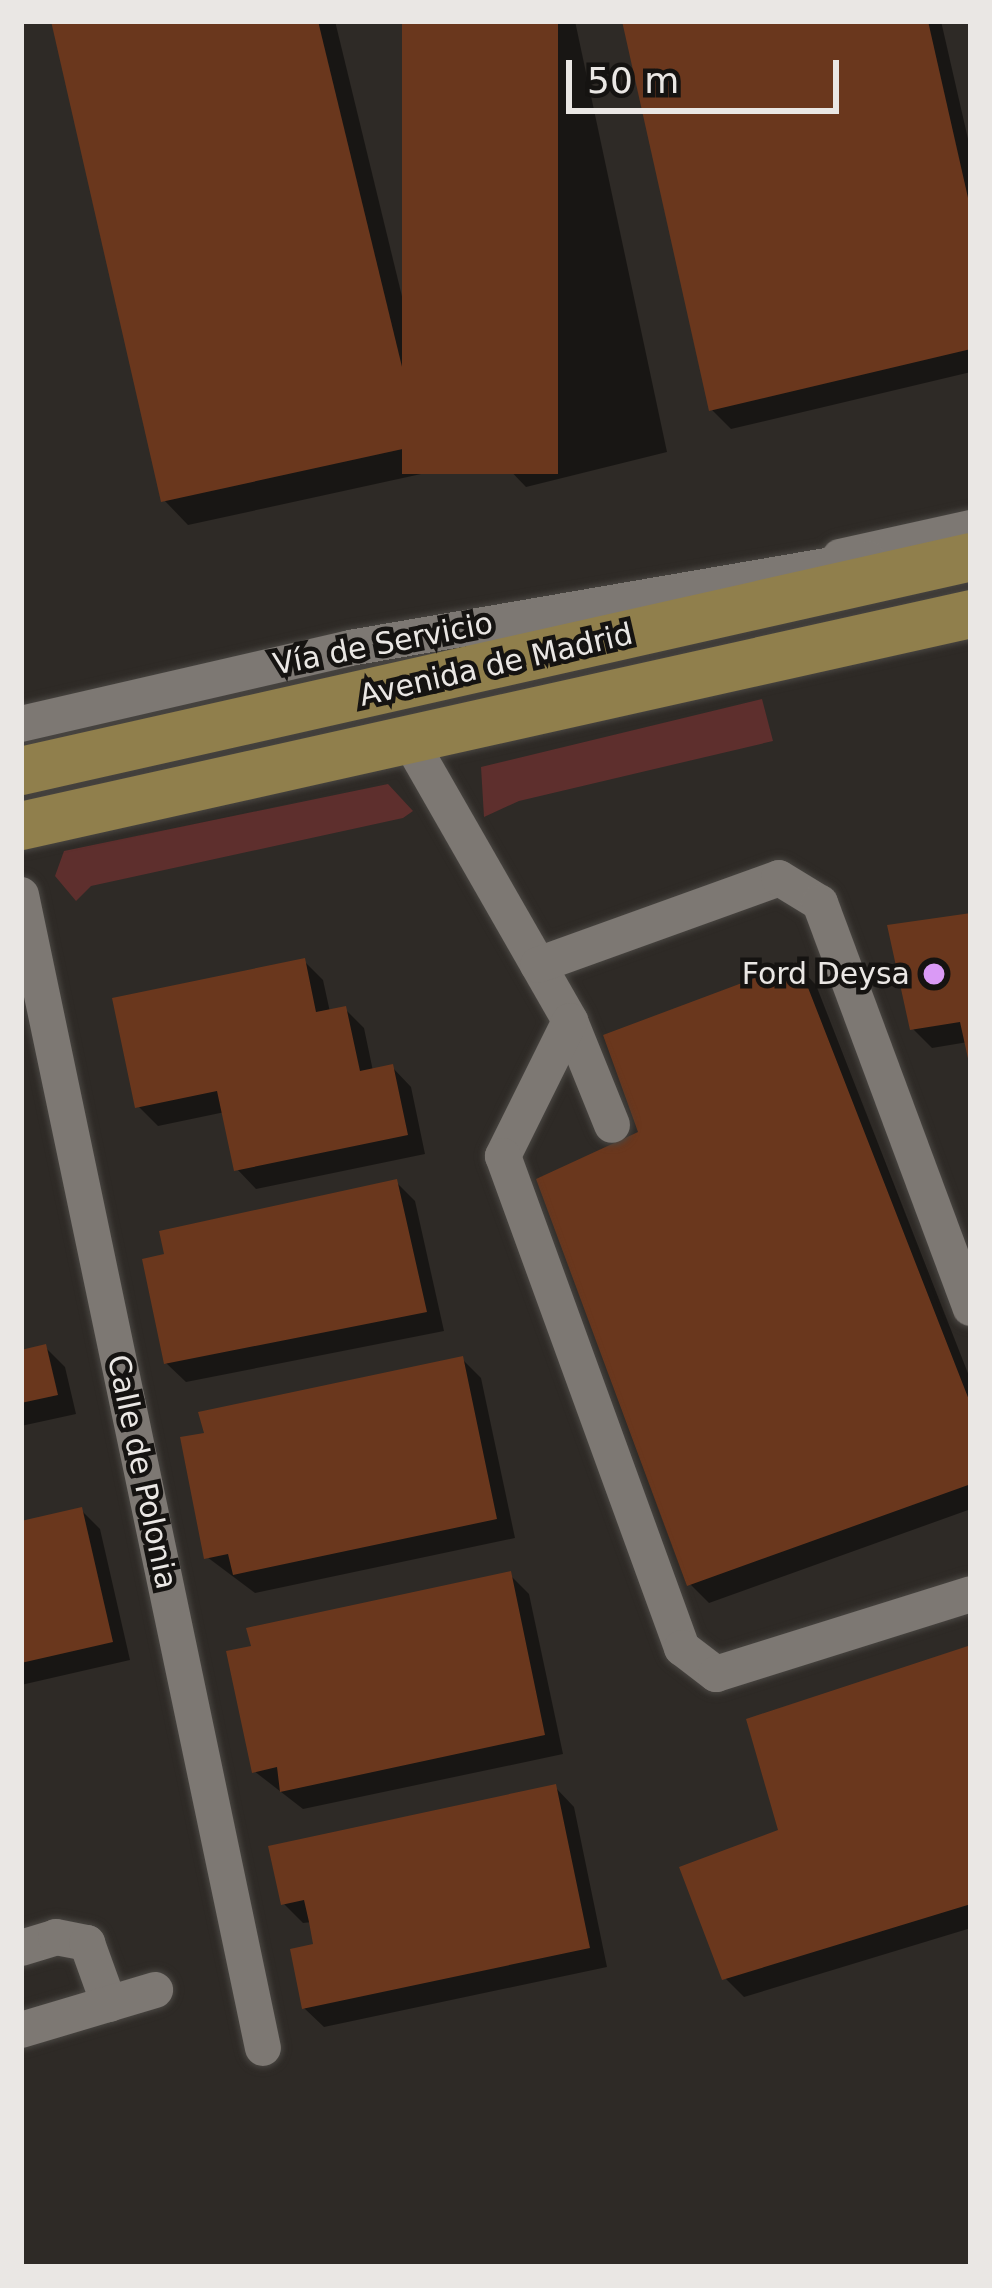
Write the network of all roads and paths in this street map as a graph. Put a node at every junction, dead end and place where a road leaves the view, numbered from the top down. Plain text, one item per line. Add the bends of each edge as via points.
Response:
1 (971, 528) edge
2 (971, 542) edge
3 (971, 557) edge
4 (748, 578) junction
5 (971, 614) edge
6 (21, 724) edge
7 (407, 736) junction
8 (21, 772) edge
9 (21, 826) edge
10 (21, 896) edge
11 (538, 964) junction
12 (570, 1021) junction
13 (612, 1125) dead end
14 (971, 1307) edge
15 (971, 1594) edge
16 (21, 1948) edge
17 (155, 1990) dead end
18 (110, 2004) junction
19 (21, 2030) edge
20 (263, 2048) dead end

1 - 4 street, Vía de Servicio
2 - 4 street, Vía de Servicio
3 - 8 main road, Avenida de Madrid
4 - 6 street, Vía de Servicio via 350,648
5 - 7 main road, Avenida de Madrid
7 - 9 main road, Avenida de Madrid
7 - 11 street
10 - 20 street, Calle de Polonia
11 - 12 street
11 - 14 street via 779,878 820,903
12 - 13 street
12 - 15 street via 502,1156 682,1648 716,1674
16 - 18 street via 56,1937 86,1943
17 - 18 street
18 - 19 street

